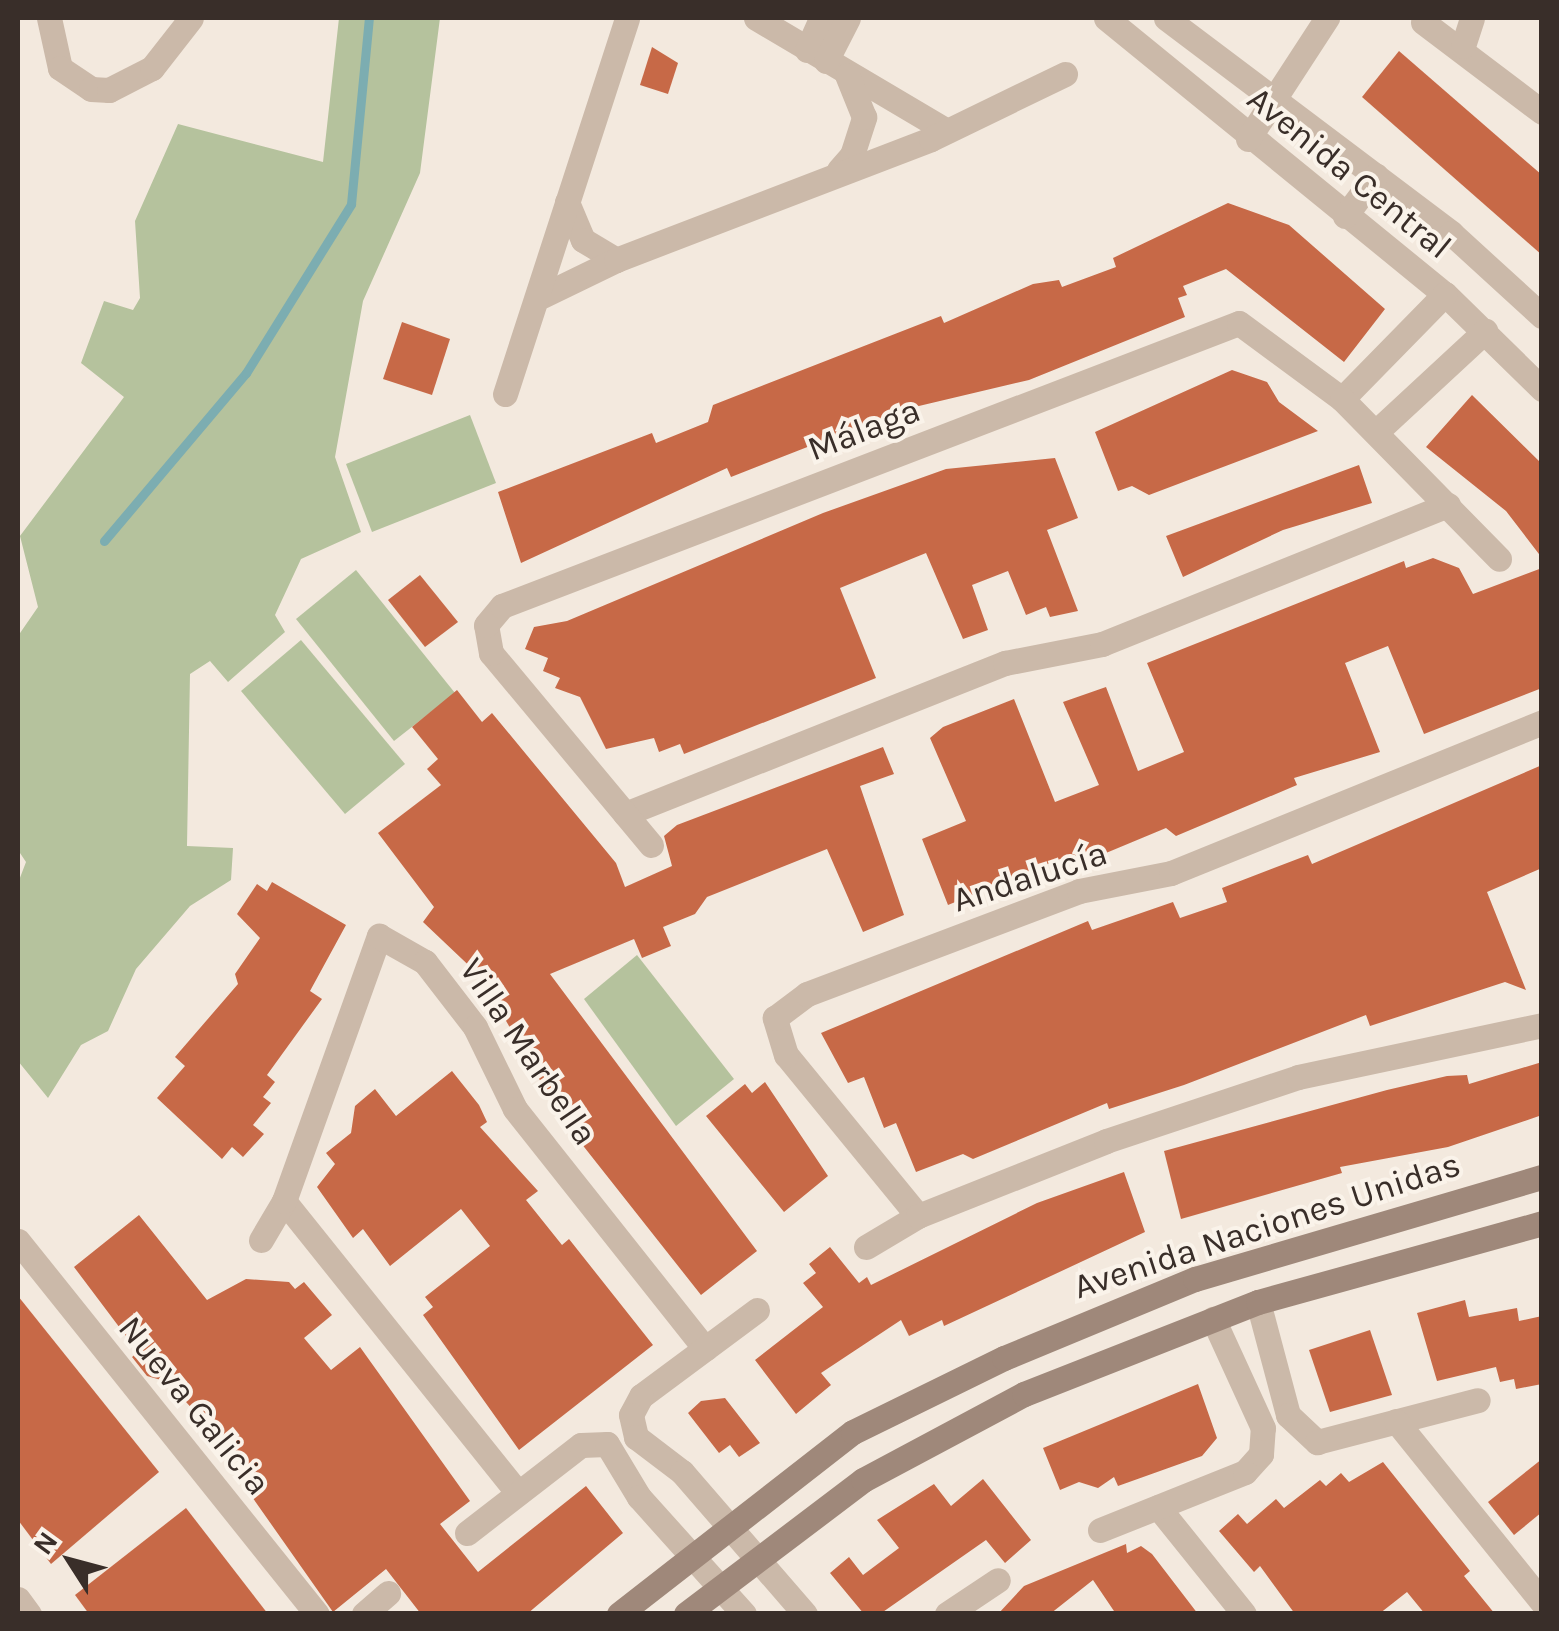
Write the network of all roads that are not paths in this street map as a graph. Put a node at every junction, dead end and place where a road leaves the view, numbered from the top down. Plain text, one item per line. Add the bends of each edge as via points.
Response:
1 (50, 18) edge
2 (191, 18) edge
3 (628, 18) edge
4 (756, 18) edge
5 (821, 18) edge
6 (848, 18) edge
7 (1106, 18) edge
8 (1166, 18) edge
9 (1326, 18) edge
10 (1472, 18) edge
11 (1424, 22) dead end
12 (1463, 46) junction
13 (827, 62) junction
14 (1065, 74) dead end
15 (1278, 99) junction
16 (1542, 112) edge
17 (942, 128) junction
18 (1248, 139) junction
19 (838, 170) junction
20 (1376, 176) junction
21 (568, 202) junction
22 (1345, 216) junction
23 (616, 260) junction
24 (1445, 294) junction
25 (542, 296) junction
26 (1542, 316) edge
27 (1485, 332) junction
28 (1542, 390) edge
29 (505, 394) dead end
30 (1342, 399) junction
31 (1376, 432) junction
32 (1448, 505) junction
33 (1499, 559) dead end
34 (1542, 722) edge
35 (626, 814) junction
36 (651, 844) dead end
37 (1542, 1025) edge
38 (1542, 1177) edge
39 (284, 1200) junction
40 (918, 1216) junction
41 (1542, 1223) edge
42 (261, 1240) dead end
43 (18, 1241) edge
44 (866, 1247) dead end
45 (1151, 1296) junction
46 (1258, 1302) junction
47 (757, 1310) dead end
48 (1213, 1319) junction
49 (1166, 1336) junction
50 (705, 1349) junction
51 (1478, 1400) dead end
52 (1396, 1421) junction
53 (518, 1494) junction
54 (1158, 1507) junction
55 (728, 1525) junction
56 (1100, 1530) dead end
57 (467, 1533) dead end
58 (690, 1556) junction
59 (756, 1557) junction
60 (998, 1580) dead end
61 (719, 1587) junction
62 (388, 1594) dead end
63 (1542, 1602) edge
64 (317, 1614) edge
65 (364, 1614) edge
66 (619, 1614) edge
67 (686, 1614) edge
68 (744, 1614) edge
69 (804, 1614) edge
70 (948, 1614) edge
71 (1244, 1614) edge

1 - 2 street via 60,68 91,89 109,90 152,68
3 - 21 street
4 - 13 street
5 - 13 street
6 - 13 street
7 - 18 street, Avenida Central
8 - 15 street, Avenida Central
9 - 15 street
10 - 12 street
11 - 12 street
12 - 16 street
13 - 17 street
13 - 19 street via 864,118 852,155
14 - 17 street
15 - 18 street
15 - 20 street, Avenida Central
17 - 19 street
18 - 22 street, Avenida Central
19 - 23 street
20 - 22 street
20 - 26 street, Avenida Central
21 - 23 street via 583,240
21 - 25 street via 540,274
22 - 24 street, Avenida Central
23 - 25 street
24 - 27 street, Avenida Central
24 - 30 street
25 - 29 street
27 - 28 street, Avenida Central
27 - 31 street
30 - 31 street
30 - 35 street, Málaga via 1240,323 502,606 486,625 492,653
31 - 32 street
32 - 33 street
32 - 35 street via 1102,644 1006,663
34 - 40 street, Andalucía via 1171,873 1079,890 807,994 775,1018 786,1054
35 - 36 street, Málaga
37 - 40 street via 1298,1077
38 - 45 street, Avenida Naciones Unidas via 1430,1204
39 - 42 street, Villa Marbella
39 - 50 street, Villa Marbella via 379,936 400,942 475,1027 515,1109
39 - 53 street
40 - 44 street
41 - 46 street, Avenida Naciones Unidas
43 - 64 street, Nueva Galicia
45 - 49 street
45 - 55 street, Avenida Naciones Unidas via 853,1432
46 - 48 street, Avenida Naciones Unidas
46 - 52 street via 1288,1416 1300,1432 1317,1442
47 - 50 street
48 - 49 street, Avenida Naciones Unidas
48 - 54 street via 1263,1428 1261,1454 1246,1472
49 - 59 street, Avenida Naciones Unidas via 936,1435
50 - 55 street via 642,1396 631,1415 636,1436
51 - 52 street
52 - 63 street
53 - 57 street
53 - 58 street via 581,1445 608,1444
54 - 56 street
54 - 71 street
55 - 58 street, Avenida Naciones Unidas
55 - 59 street
58 - 61 street
58 - 66 street, Avenida Naciones Unidas
59 - 61 street, Avenida Naciones Unidas
59 - 69 street
60 - 70 street
61 - 67 street, Avenida Naciones Unidas
61 - 68 street
62 - 65 street

